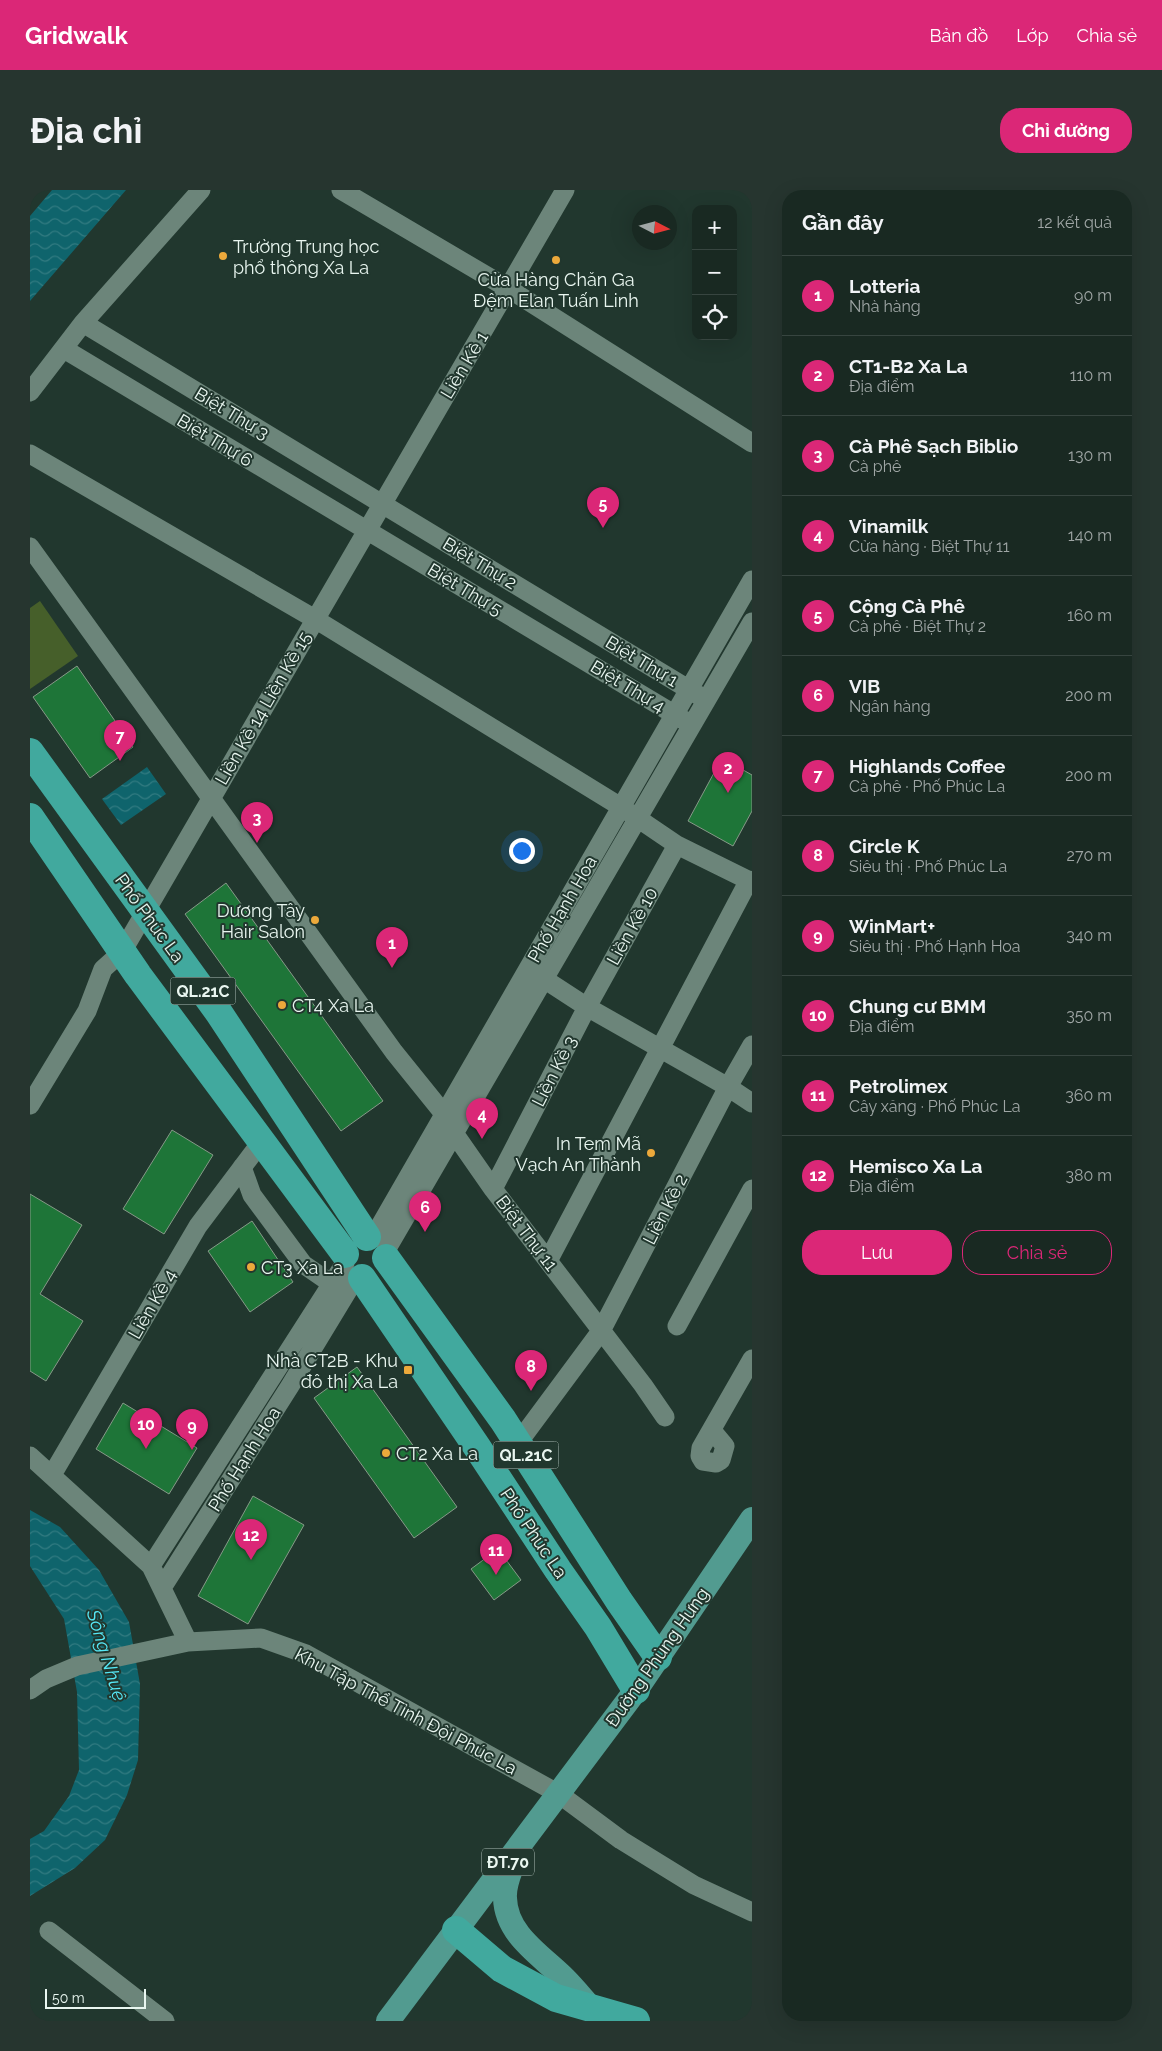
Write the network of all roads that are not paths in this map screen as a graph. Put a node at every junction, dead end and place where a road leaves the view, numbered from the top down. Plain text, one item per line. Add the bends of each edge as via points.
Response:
1 (202, 190) edge
2 (341, 190) edge
3 (565, 190) edge
4 (508, 288) junction
5 (83, 323) junction
6 (64, 350) junction
7 (30, 392) edge
8 (752, 443) edge
9 (30, 454) edge
10 (382, 504) junction
11 (367, 530) junction
12 (30, 547) edge
13 (752, 580) edge
14 (747, 601) edge
15 (315, 619) junction
16 (578, 622) joint
17 (752, 622) edge
18 (563, 648) joint
19 (689, 689) junction
20 (706, 700) junction
21 (674, 714) junction
22 (692, 725) junction
23 (30, 752) edge
24 (210, 798) junction
25 (621, 806) junction
26 (30, 817) edge
27 (638, 817) junction
28 (677, 845) junction
29 (750, 881) edge
30 (146, 912) junction
31 (122, 952) junction
32 (544, 979) junction
33 (587, 1007) junction
34 (752, 1045) edge
35 (660, 1049) junction
36 (728, 1087) junction
37 (752, 1103) edge
38 (30, 1105) edge
39 (444, 1114) junction
40 (454, 1133) junction
41 (262, 1141) junction
42 (242, 1168) junction
43 (493, 1189) junction
44 (752, 1189) edge
45 (378, 1246) junction
46 (548, 1261) junction
47 (348, 1271) junction
48 (677, 1326) dead end
49 (601, 1331) junction
50 (752, 1359) edge
51 (665, 1417) dead end
52 (709, 1435) dead end
53 (518, 1443) junction
54 (30, 1456) edge
55 (52, 1475) junction
56 (752, 1519) edge
57 (151, 1566) junction
58 (162, 1588) junction
59 (188, 1642) junction
60 (658, 1657) junction
61 (30, 1690) edge
62 (636, 1690) junction
63 (559, 1794) junction
64 (517, 1850) junction
65 (752, 1912) edge
66 (456, 1930) junction
67 (49, 1931) dead end
68 (591, 2008) junction
69 (163, 2019) edge
70 (388, 2021) edge
71 (636, 2021) edge

1 - 5 street
2 - 4 street
3 - 4 street, Liền Kề 1
4 - 8 street
4 - 10 street, Liền Kề 1
5 - 6 street
5 - 10 street, Biệt Thự 3
6 - 7 street
6 - 11 street, Biệt Thự 6
9 - 15 street
10 - 11 street, Liền Kề 1
10 - 16 street, Biệt Thự 2
11 - 15 street, Liền Kề 14 Liền Kề 15
11 - 18 street, Biệt Thự 5
12 - 24 street, Biệt Thự 11
13 - 14 street, Phố Hạnh Hoa
14 - 19 street, Phố Hạnh Hoa
15 - 24 street, Liền Kề 14 Liền Kề 15
15 - 25 street
16 - 19 street, Biệt Thự 1
17 - 20 street, Phố Hạnh Hoa
18 - 21 street, Biệt Thự 4
19 - 20 street, Biệt Thự 1
19 - 21 street, Phố Hạnh Hoa
20 - 22 street, Phố Hạnh Hoa
21 - 22 street, Biệt Thự 4
21 - 25 street, Phố Hạnh Hoa
22 - 27 street, Phố Hạnh Hoa
23 - 30 highway, Phố Phúc La / QL.21C
24 - 30 street, Liền Kề 14 Liền Kề 15
24 - 39 street, Biệt Thự 11 via 394,1052
25 - 27 street
25 - 39 street, Phố Hạnh Hoa
26 - 31 highway, Phố Phúc La / QL.21C
27 - 28 street
27 - 32 street, Phố Hạnh Hoa
28 - 29 street
28 - 33 street, Liền Kề 10
29 - 35 street
30 - 31 street, Liền Kề 14 Liền Kề 15
30 - 45 highway, Phố Phúc La / QL.21C
31 - 38 street, Liền Kề 14 Liền Kề 15 via 103,969 86,1011
31 - 41 highway, Phố Phúc La / QL.21C
32 - 33 street
32 - 40 street, Phố Hạnh Hoa
33 - 35 street
33 - 43 street, Liền Kề 3
34 - 36 street, Liền Kề 2
35 - 36 street
35 - 46 street
36 - 37 street
36 - 49 street, Liền Kề 2
39 - 40 street, Biệt Thự 11
39 - 45 street, Phố Hạnh Hoa
40 - 43 street, Biệt Thự 11
40 - 45 street, Phố Hạnh Hoa
41 - 42 street, Liền Kề 4
41 - 47 highway, Phố Phúc La / QL.21C
42 - 47 street via 252,1195 303,1264
42 - 55 street, Liền Kề 4 via 198,1226
43 - 46 street, Biệt Thự 11
44 - 48 street
45 - 47 highway via 353,1241 348,1247
45 - 47 highway via 386,1265 376,1276 369,1279
45 - 53 highway, Phố Phúc La / QL.21C
46 - 49 street, Biệt Thự 11
47 - 57 street, Phố Hạnh Hoa
47 - 58 street, Phố Hạnh Hoa via 290,1386
47 - 62 highway, Phố Phúc La / QL.21C via 477,1447 598,1627
49 - 51 street, Biệt Thự 11
49 - 53 street, Liền Kề 2
50 - 52 street
53 - 60 highway, Phố Phúc La / QL.21C
54 - 55 street
55 - 57 street
56 - 60 main road, Đường Phùng Hưng / ĐT.70
57 - 58 street
58 - 59 street
59 - 61 street, Khu Tập Thể Tỉnh Đội Phúc La via 77,1666 46,1679
59 - 63 street, Khu Tập Thể Tỉnh Đội Phúc La via 261,1638 306,1654
60 - 62 main road, Đường Phùng Hưng / ĐT.70
62 - 63 main road, Đường Phùng Hưng / ĐT.70
63 - 64 main road, ĐT.70
63 - 65 street, Khu Tập Thể Tỉnh Đội Phúc La via 621,1840 671,1871
64 - 66 main road, ĐT.70
64 - 68 main road via 504,1898 512,1926
66 - 68 highway via 502,1969 556,1998
66 - 70 main road, ĐT.70
67 - 69 street
68 - 71 highway

